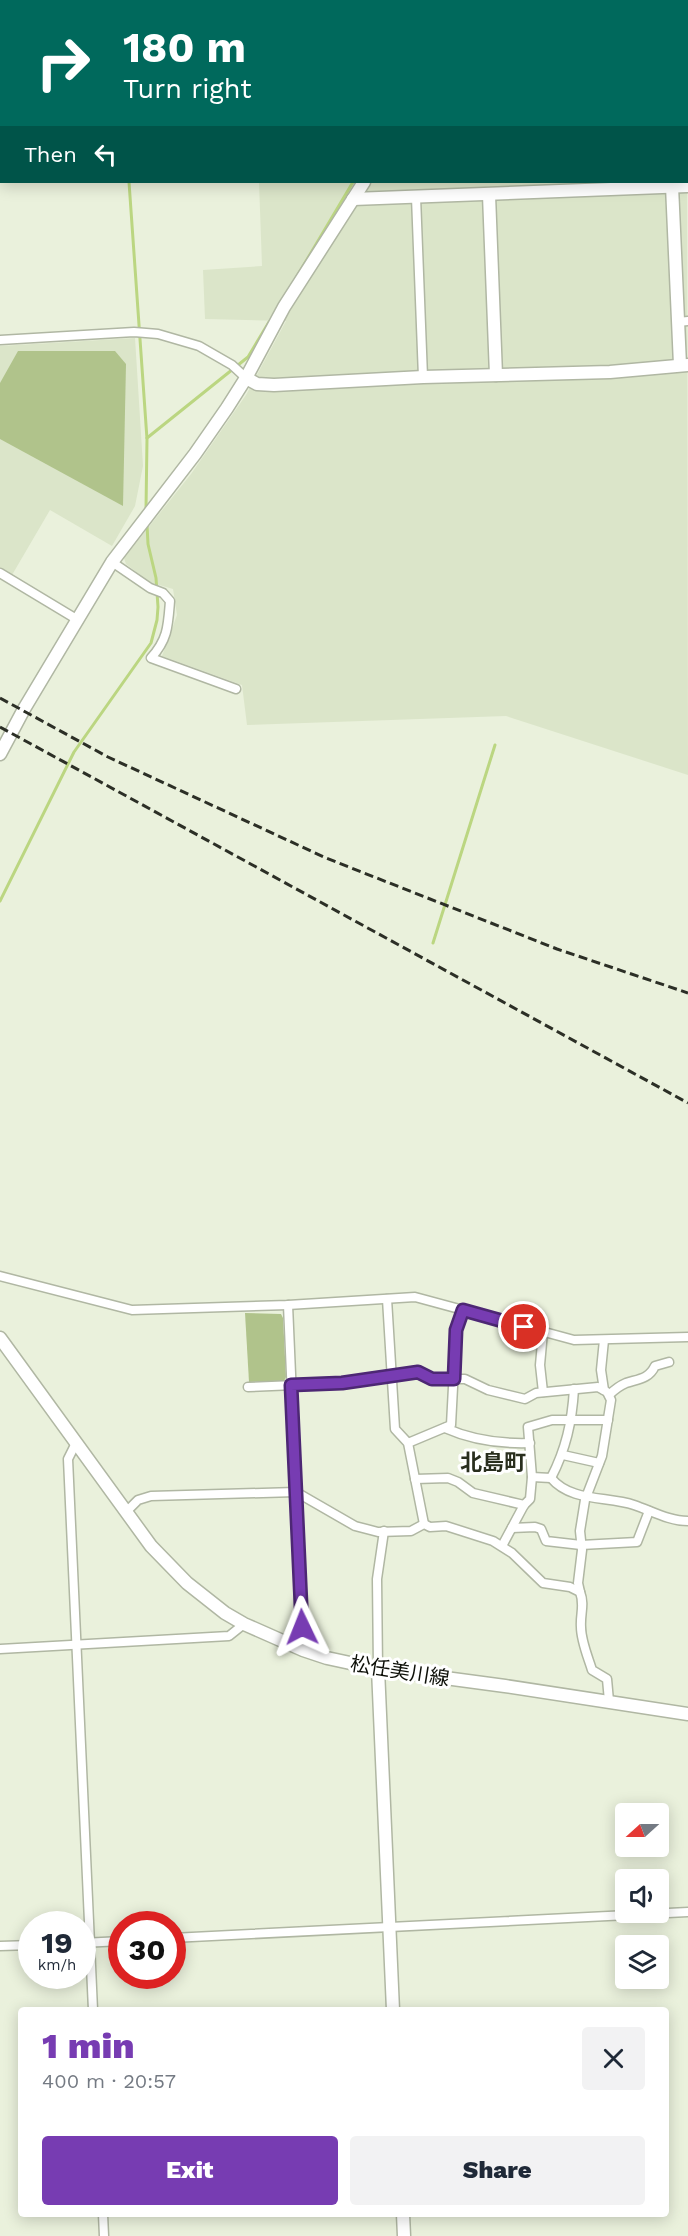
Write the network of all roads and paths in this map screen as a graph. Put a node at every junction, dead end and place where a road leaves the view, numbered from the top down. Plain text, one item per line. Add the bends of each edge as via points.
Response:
1 (363, 183) edge
2 (672, 186) junction
3 (688, 186) edge
4 (489, 195) junction
5 (416, 197) junction
6 (353, 199) junction
7 (683, 322) edge
8 (0, 340) edge
9 (684, 365) edge
10 (239, 372) junction
11 (496, 375) junction
12 (423, 377) junction
13 (112, 562) junction
14 (0, 573) edge
15 (78, 620) junction
16 (236, 689) dead end
17 (0, 754) edge
18 (0, 1276) edge
19 (387, 1299) junction
20 (288, 1305) junction
21 (463, 1310) junction
22 (543, 1332) junction
23 (688, 1337) edge
24 (0, 1338) edge
25 (604, 1340) junction
26 (669, 1362) dead end
27 (391, 1375) junction
28 (454, 1379) junction
29 (291, 1385) junction
30 (248, 1387) dead end
31 (574, 1389) junction
32 (543, 1392) junction
33 (606, 1393) junction
34 (608, 1420) junction
35 (572, 1421) junction
36 (445, 1428) junction
37 (76, 1443) junction
38 (408, 1443) junction
39 (530, 1443) junction
40 (563, 1455) junction
41 (599, 1463) junction
42 (532, 1477) junction
43 (551, 1478) junction
44 (415, 1479) junction
45 (296, 1492) junction
46 (586, 1497) junction
47 (524, 1505) junction
48 (649, 1511) junction
49 (126, 1512) junction
50 (688, 1521) edge
51 (424, 1524) junction
52 (512, 1528) junction
53 (384, 1531) junction
54 (581, 1545) junction
55 (502, 1546) junction
56 (580, 1592) junction
57 (244, 1624) junction
58 (75, 1645) junction
59 (0, 1649) edge
60 (303, 1650) junction
61 (378, 1670) junction
62 (609, 1701) junction
63 (688, 1714) edge
64 (85, 1911) edge
65 (688, 1912) edge
66 (390, 1928) junction
67 (186, 1937) edge
68 (18, 1945) edge
69 (0, 1946) edge
70 (91, 1989) edge
71 (93, 2007) edge
72 (393, 2007) edge
73 (103, 2217) edge
74 (403, 2217) edge
75 (104, 2236) edge
76 (404, 2236) edge

1 - 6 street
2 - 3 street
2 - 4 street
2 - 7 street
4 - 5 street
4 - 11 street
5 - 6 street
5 - 12 street
6 - 10 street
7 - 9 street
8 - 10 street via 158,334 199,346
9 - 11 street via 610,372
10 - 12 street via 257,384 274,385
10 - 13 street via 195,454
11 - 12 street
13 - 15 street
13 - 16 street via 170,601 168,630 162,646 151,658
14 - 15 street
15 - 17 street
18 - 20 street via 132,1310
19 - 20 street
19 - 21 street via 415,1297
19 - 27 street
20 - 29 street
21 - 22 street
21 - 28 street via 456,1330
22 - 25 street via 574,1340
22 - 32 street
23 - 25 street
24 - 37 street, 松任美川線
25 - 33 street
26 - 33 street via 655,1366 652,1373 640,1380
27 - 28 street via 418,1372 432,1379
27 - 29 street via 342,1383
27 - 38 street via 395,1429
28 - 32 street via 525,1399
28 - 36 street via 451,1425
29 - 30 street
29 - 45 street
31 - 32 street
31 - 33 street via 598,1387
31 - 35 street
33 - 34 street via 611,1400
34 - 35 street
34 - 41 street
35 - 39 street via 552,1420 528,1428
35 - 40 street
36 - 38 street
36 - 39 street via 483,1440
37 - 49 street, 松任美川線
37 - 58 street via 68,1459
38 - 44 street
39 - 42 street
40 - 41 street
40 - 43 street
41 - 46 street
42 - 43 street
42 - 47 street via 530,1499
43 - 46 street
44 - 47 street via 448,1478 473,1492
44 - 51 street
45 - 49 street via 151,1496 138,1500
45 - 53 street via 355,1526
45 - 60 street
46 - 48 street
46 - 54 street
47 - 52 street
48 - 50 street
48 - 54 street via 637,1542
49 - 57 street, 松任美川線 via 187,1582
51 - 53 street via 411,1531
51 - 55 street via 446,1526
52 - 54 street via 536,1527 546,1541
52 - 55 street
53 - 61 street via 377,1579
54 - 56 street
55 - 56 street via 543,1583
56 - 62 street via 580,1627 585,1646 592,1670 607,1679
57 - 58 street via 229,1636
57 - 60 street, 松任美川線
58 - 59 street
58 - 64 street
60 - 61 street, 松任美川線
61 - 62 street, 松任美川線
61 - 66 street
62 - 63 street, 松任美川線
65 - 66 street
66 - 67 street
66 - 72 street
68 - 69 street
70 - 71 street
73 - 75 street
74 - 76 street

